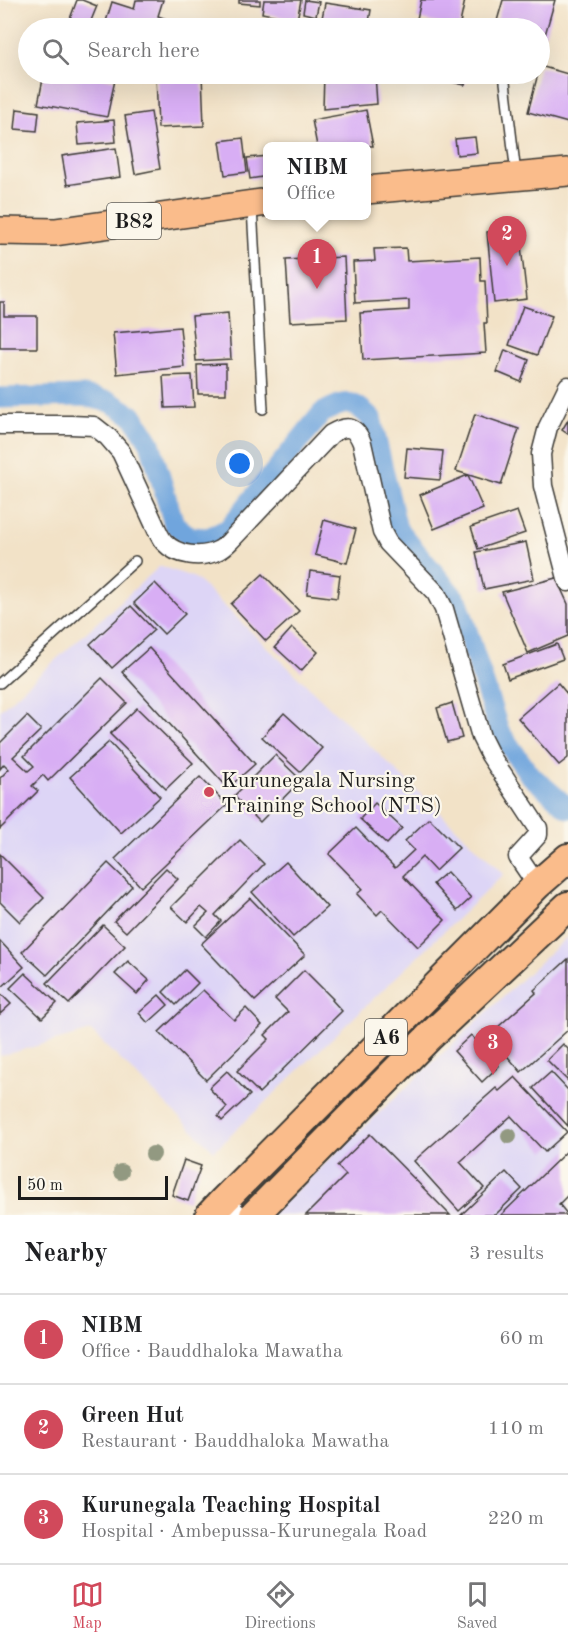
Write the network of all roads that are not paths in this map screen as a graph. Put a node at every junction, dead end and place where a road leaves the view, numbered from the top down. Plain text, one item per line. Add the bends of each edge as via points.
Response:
1 (505, 84) edge
2 (568, 172) edge
3 (516, 177) junction
4 (371, 190) edge
5 (260, 203) edge
6 (0, 231) edge
7 (568, 386) edge
8 (263, 409) dead end
9 (0, 425) edge
10 (135, 561) dead end
11 (568, 582) edge
12 (0, 683) edge
13 (566, 859) edge
14 (537, 885) junction
15 (568, 906) edge
16 (224, 1210) edge
17 (254, 1215) edge

1 - 3 lane
2 - 3 main road
3 - 4 main road
5 - 6 main road, B82 via 55,232
5 - 8 lane
7 - 11 street via 548,428 541,454 543,486
9 - 14 street via 94,426 121,452 164,542 189,555 205,555 230,541 330,434 349,428 358,434 382,532 436,594 444,609 481,737 538,828 538,835 518,857
10 - 12 lane
13 - 14 highway, A6
14 - 16 highway, A6
15 - 17 highway, A6 via 430,1036

